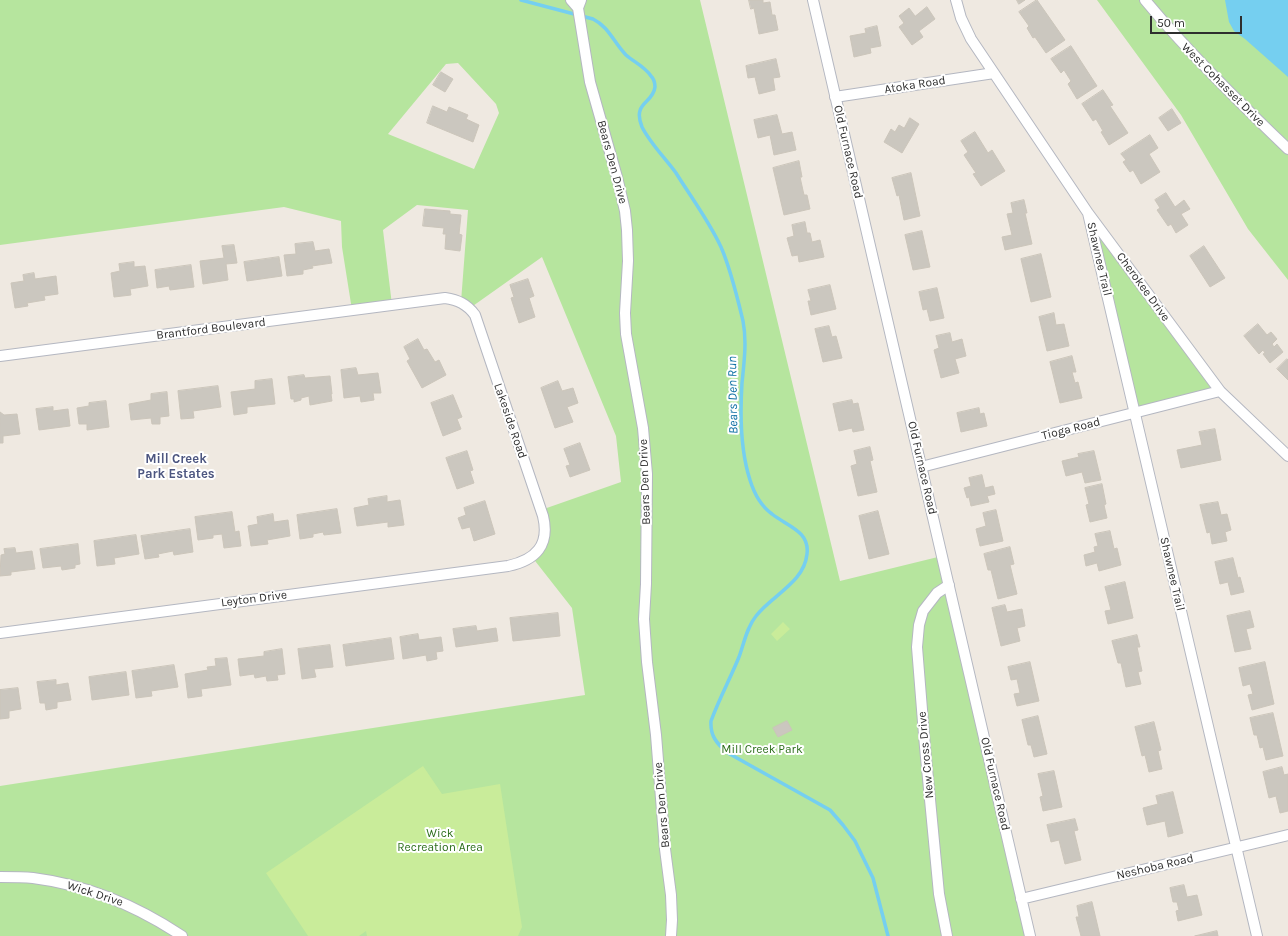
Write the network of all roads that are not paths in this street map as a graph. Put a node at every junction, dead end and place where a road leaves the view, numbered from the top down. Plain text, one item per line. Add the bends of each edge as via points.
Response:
1 (813, 0) edge
2 (956, 0) edge
3 (1144, 0) edge
4 (577, 4) edge
5 (994, 73) junction
6 (835, 97) junction
7 (1288, 149) edge
8 (1088, 213) junction
9 (422, 301) joint
10 (0, 356) edge
11 (1220, 391) junction
12 (1135, 413) junction
13 (1288, 456) edge
14 (921, 467) junction
15 (508, 566) joint
16 (949, 585) junction
17 (0, 633) edge
18 (1288, 835) edge
19 (1236, 847) junction
20 (0, 877) edge
21 (1022, 899) junction
22 (182, 936) edge
23 (671, 936) edge
24 (947, 936) edge
25 (1030, 936) edge
26 (1257, 936) edge

1 - 6 street, Old Furnace Road
2 - 5 street, Cherokee Drive via 965,28
3 - 7 street, West Cohasset Drive via 1187,49
4 - 23 street, Bears Den Drive via 594,98 617,177 627,230 626,334 643,428 647,474 644,619 671,895
5 - 6 street, Atoka Road
5 - 8 street, Cherokee Drive
6 - 14 street, Old Furnace Road
8 - 11 street, Cherokee Drive
8 - 12 street, Shawnee Trail
9 - 10 street, Brantford Boulevard
9 - 15 street, Lakeside Road via 445,298 455,300 470,308 474,315 543,516 545,535 538,550 521,563
11 - 12 street, Tioga Road
11 - 13 street, Cherokee Drive
12 - 14 street, Tioga Road
12 - 19 street, Shawnee Trail
14 - 16 street, Old Furnace Road
15 - 17 street, Leyton Drive
16 - 21 street, Old Furnace Road
16 - 24 street, New Cross Drive via 937,593 923,611 919,625 918,647 937,875
18 - 19 street, Neshoba Road
19 - 21 street, Neshoba Road
19 - 26 street, Shawnee Trail
20 - 22 street, Wick Drive via 32,878 68,884 97,893 134,907
21 - 25 street, Old Furnace Road

